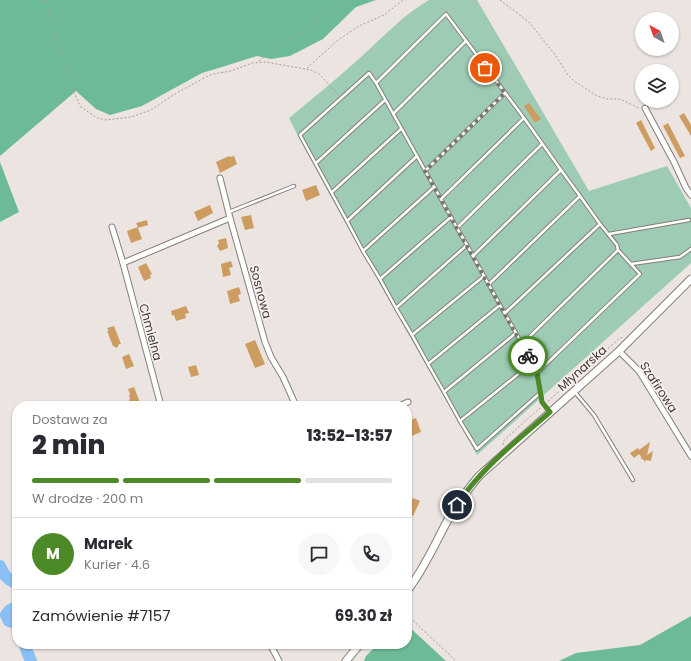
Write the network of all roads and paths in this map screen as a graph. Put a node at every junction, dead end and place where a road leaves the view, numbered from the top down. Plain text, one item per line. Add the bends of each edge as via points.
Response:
1 (46, 0) edge
2 (346, 0) edge
3 (403, 0) edge
4 (500, 0) edge
5 (466, 41) junction
6 (258, 61) junction
7 (306, 69) junction
8 (376, 83) junction
9 (505, 93) junction
10 (340, 98) junction
11 (385, 100) junction
12 (635, 106) edge
13 (645, 108) edge
14 (393, 114) junction
15 (524, 118) junction
16 (402, 129) junction
17 (542, 144) junction
18 (417, 156) junction
19 (316, 163) junction
20 (561, 170) junction
21 (425, 171) junction
22 (220, 178) dead end
23 (294, 186) dead end
24 (434, 186) junction
25 (332, 192) junction
26 (691, 195) edge
27 (580, 196) junction
28 (441, 199) junction
29 (228, 212) junction
30 (451, 217) junction
31 (230, 218) junction
32 (689, 220) dead end
33 (347, 221) junction
34 (600, 224) junction
35 (112, 227) dead end
36 (457, 228) junction
37 (609, 234) junction
38 (467, 245) junction
39 (691, 249) edge
40 (363, 250) junction
41 (618, 250) junction
42 (473, 256) junction
43 (123, 263) junction
44 (631, 264) junction
45 (484, 276) junction
46 (691, 278) edge
47 (380, 279) junction
48 (489, 284) junction
49 (500, 305) junction
50 (396, 308) junction
51 (505, 313) junction
52 (516, 333) junction
53 (412, 335) junction
54 (522, 344) junction
55 (619, 350) junction
56 (532, 363) junction
57 (428, 364) junction
58 (537, 373) junction
59 (574, 390) junction
60 (444, 392) junction
61 (540, 393) junction
62 (160, 401) edge
63 (294, 401) edge
64 (550, 412) junction
65 (460, 420) junction
66 (691, 456) edge
67 (633, 480) dead end
68 (412, 585) edge
69 (412, 620) edge
70 (272, 649) edge
71 (356, 649) edge
72 (278, 661) edge
73 (346, 661) edge
74 (456, 661) edge

1 - 6 path via 73,91 80,107 96,118 106,120 131,117 151,110 206,77
2 - 6 path
3 - 7 path via 384,15 359,26 338,40
4 - 12 path via 529,22 574,81 597,96 620,99
5 - 8 lane via 446,14
5 - 9 lane
5 - 14 lane
6 - 7 path
7 - 10 path via 319,74
8 - 10 lane via 369,73
8 - 11 lane
9 - 15 lane
9 - 21 lane
10 - 19 lane via 300,135
11 - 14 lane
11 - 19 lane
13 - 26 street
14 - 16 lane
15 - 17 lane
15 - 28 lane
16 - 18 lane
16 - 25 lane
17 - 20 lane
17 - 36 lane
18 - 21 lane
18 - 33 lane
19 - 25 lane
20 - 27 lane
20 - 42 lane
21 - 24 lane
22 - 29 street, Sosnowa
23 - 29 lane
24 - 28 lane
24 - 40 lane
25 - 33 lane
27 - 34 lane
27 - 48 lane
28 - 30 lane
29 - 31 street, Sosnowa
30 - 36 lane
30 - 47 lane
31 - 43 street
31 - 63 street, Sosnowa via 265,342
32 - 37 lane
33 - 40 lane
34 - 37 lane
34 - 51 lane
35 - 43 street, Chmielna
36 - 38 lane
37 - 41 lane
38 - 42 lane
38 - 50 lane
39 - 44 lane via 680,257
40 - 47 lane
41 - 44 lane
41 - 54 lane
42 - 45 lane
43 - 62 street, Chmielna
44 - 58 lane via 640,274
45 - 48 lane
45 - 53 lane
46 - 55 street, Młynarska
47 - 50 lane
48 - 49 lane
49 - 51 lane
49 - 57 lane
50 - 53 lane
51 - 52 lane
52 - 54 lane
52 - 60 lane
53 - 57 lane
54 - 56 lane
55 - 59 street, Młynarska
55 - 66 street, Szafirowa via 639,371
56 - 58 lane
56 - 65 lane
57 - 60 lane
58 - 61 lane
59 - 64 street, Młynarska
59 - 67 lane via 594,414
60 - 65 lane
61 - 64 lane via 542,402
61 - 65 lane via 477,449
64 - 68 street, Młynarska via 479,476 465,492
69 - 74 path
70 - 72 street
71 - 73 street

